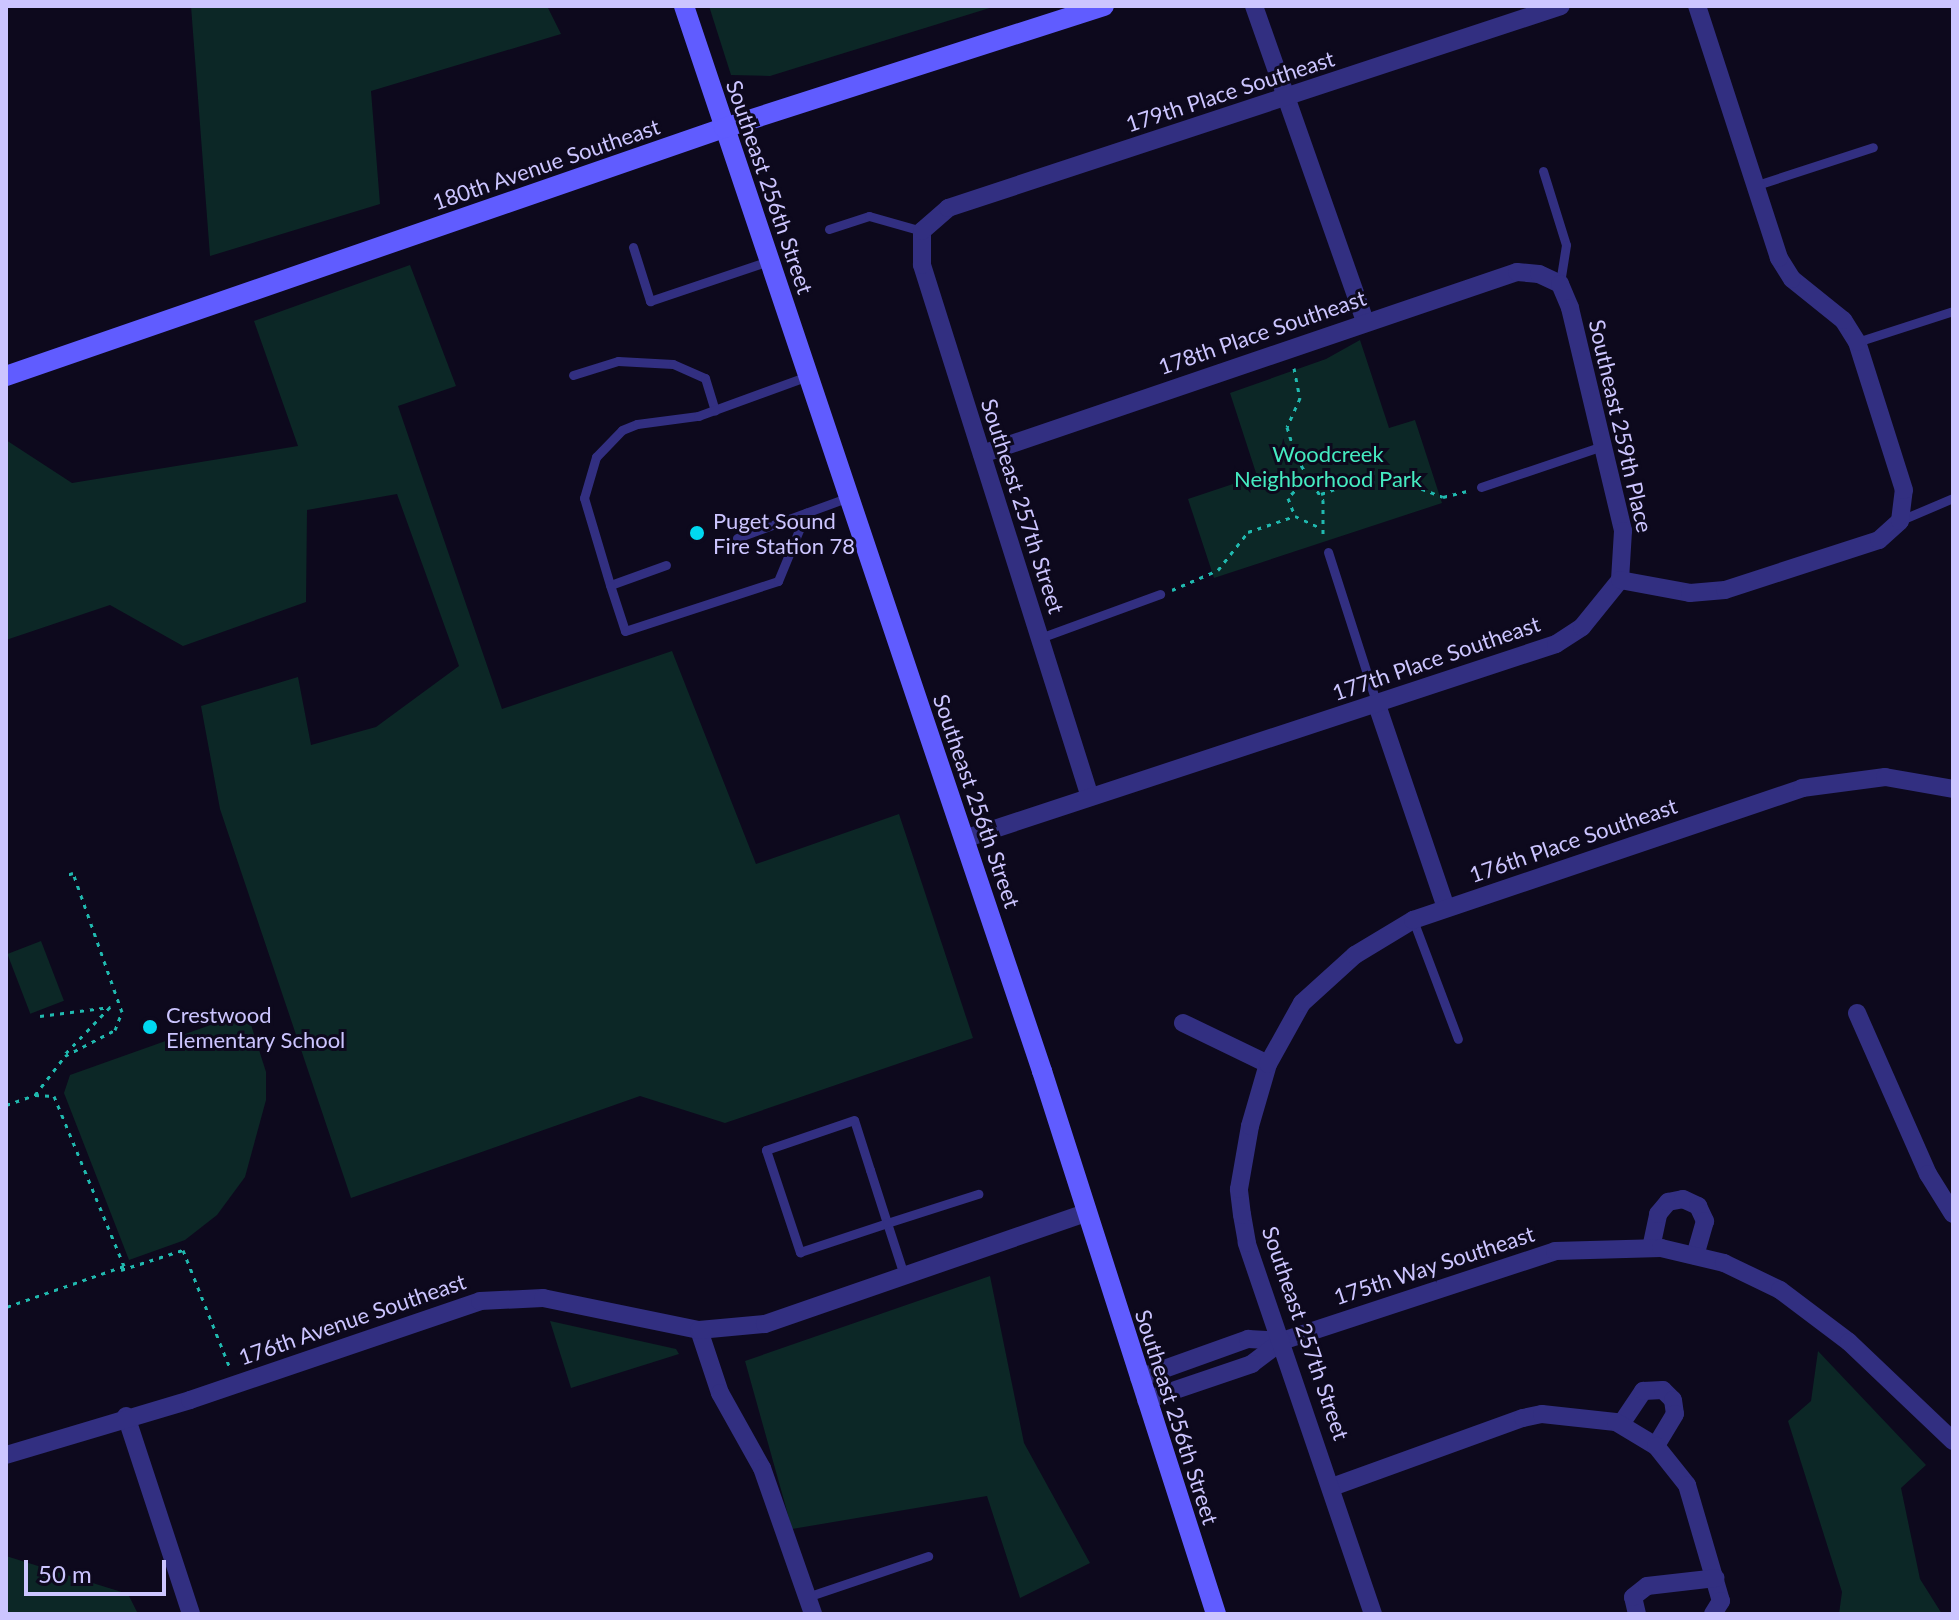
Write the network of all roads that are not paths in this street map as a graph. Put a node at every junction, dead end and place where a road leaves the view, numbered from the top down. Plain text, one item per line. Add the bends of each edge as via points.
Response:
1 (684, 6) edge
2 (1104, 6) edge
3 (1254, 6) edge
4 (1561, 6) edge
5 (1697, 6) edge
6 (1286, 98) junction
7 (724, 128) junction
8 (1873, 147) dead end
9 (1543, 171) dead end
10 (1754, 186) junction
11 (829, 229) dead end
12 (922, 231) junction
13 (633, 247) dead end
14 (769, 261) junction
15 (1560, 284) junction
16 (1953, 311) edge
17 (1365, 322) junction
18 (1857, 342) junction
19 (7, 374) edge
20 (573, 375) dead end
21 (808, 376) junction
22 (715, 410) junction
23 (1603, 446) junction
24 (982, 454) junction
25 (1481, 487) road end
26 (849, 497) junction
27 (1953, 498) edge
28 (806, 513) junction
29 (1900, 521) junction
30 (737, 538) dead end
31 (1328, 552) road end
32 (666, 565) dead end
33 (1620, 580) junction
34 (610, 585) junction
35 (1160, 594) road end
36 (1040, 638) junction
37 (1377, 705) junction
38 (1953, 789) edge
39 (1089, 794) junction
40 (964, 839) junction
41 (1446, 908) junction
42 (1413, 920) junction
43 (1857, 1013) dead end
44 (1183, 1023) dead end
45 (1458, 1039) dead end
46 (1268, 1064) junction
47 (978, 1194) dead end
48 (1086, 1213) junction
49 (1953, 1214) edge
50 (887, 1223) junction
51 (1651, 1248) junction
52 (1695, 1256) junction
53 (904, 1275) junction
54 (699, 1330) junction
55 (1282, 1341) junction
56 (1139, 1378) junction
57 (1146, 1400) junction
58 (126, 1416) junction
59 (1621, 1424) junction
60 (1953, 1441) edge
61 (1656, 1446) junction
62 (6, 1455) edge
63 (1332, 1487) junction
64 (928, 1556) dead end
65 (1716, 1578) junction
66 (810, 1605) edge
67 (191, 1614) edge
68 (1216, 1614) edge
69 (1373, 1614) edge
70 (1637, 1614) edge
71 (1713, 1614) edge

1 - 7 main road, Southeast 256th Street
2 - 7 main road, 180th Avenue Southeast
3 - 6 street
4 - 6 street, 179th Place Southeast
5 - 10 street
6 - 12 street, 179th Place Southeast via 948,208
6 - 17 street
7 - 14 main road, Southeast 256th Street
7 - 19 main road, 180th Avenue Southeast
8 - 10 lane
9 - 15 lane via 1566,245
10 - 18 street via 1786,272 1843,320
11 - 12 lane via 869,216
12 - 24 street, Southeast 257th Street via 922,265
13 - 14 lane via 650,301
14 - 21 main road, Southeast 256th Street
15 - 17 street, 178th Place Southeast via 1517,272
15 - 23 street, Southeast 259th Place
16 - 18 lane
17 - 24 street, 178th Place Southeast
18 - 29 street via 1904,490
20 - 22 lane via 618,361 673,364 705,378
21 - 22 lane
21 - 26 main road, Southeast 256th Street
22 - 34 lane via 637,424 622,430 596,457 584,498
23 - 25 lane
23 - 33 street, Southeast 259th Place via 1623,531
24 - 36 street, Southeast 257th Street
26 - 28 lane
26 - 40 main road, Southeast 256th Street
27 - 29 lane
28 - 30 lane
28 - 34 lane via 778,581 625,631
29 - 33 street via 1879,540 1725,590 1690,593
31 - 37 lane
32 - 34 lane
33 - 37 street, 177th Place Southeast via 1601,609 1556,644
35 - 36 lane
36 - 39 street, Southeast 257th Street
37 - 39 street, 177th Place Southeast
37 - 41 street
38 - 41 street, 176th Place Southeast via 1885,777 1802,788
39 - 40 street, 177th Place Southeast
40 - 48 main road, Southeast 256th Street
41 - 42 street, 176th Place Southeast
42 - 45 lane
42 - 46 street, 176th Place Southeast via 1382,935 1325,979 1302,1003
43 - 49 street via 1928,1174
44 - 46 street
46 - 55 street, Southeast 257th Street via 1243,1152 1239,1189 1247,1243
47 - 50 lane
48 - 53 street, 176th Avenue Southeast
48 - 56 main road, Southeast 256th Street
50 - 50 lane via 854,1120 766,1150 800,1252
50 - 53 lane
51 - 52 street, 175th Way Southeast
51 - 52 street via 1662,1207 1683,1199 1698,1206 1705,1221
51 - 55 street, 175th Way Southeast via 1555,1251
52 - 60 street, 175th Way Southeast via 1724,1263 1780,1290 1849,1342
53 - 54 street, 176th Avenue Southeast via 765,1324
54 - 58 street, 176th Avenue Southeast via 543,1298 480,1301
54 - 66 street via 720,1393 762,1468
55 - 56 street, 175th Way Southeast via 1248,1339
55 - 57 street, 175th Way Southeast via 1252,1364
55 - 63 street, Southeast 257th Street
56 - 57 main road, Southeast 256th Street
57 - 68 main road, Southeast 256th Street
58 - 62 street, 176th Avenue Southeast
58 - 67 street
59 - 61 street
59 - 61 street via 1643,1391 1663,1390 1673,1400 1675,1414
59 - 63 street via 1552,1414 1523,1418
61 - 65 street via 1687,1485
63 - 69 street, Southeast 257th Street
64 - 66 lane
65 - 70 street via 1647,1586 1633,1597
65 - 71 street via 1721,1601

